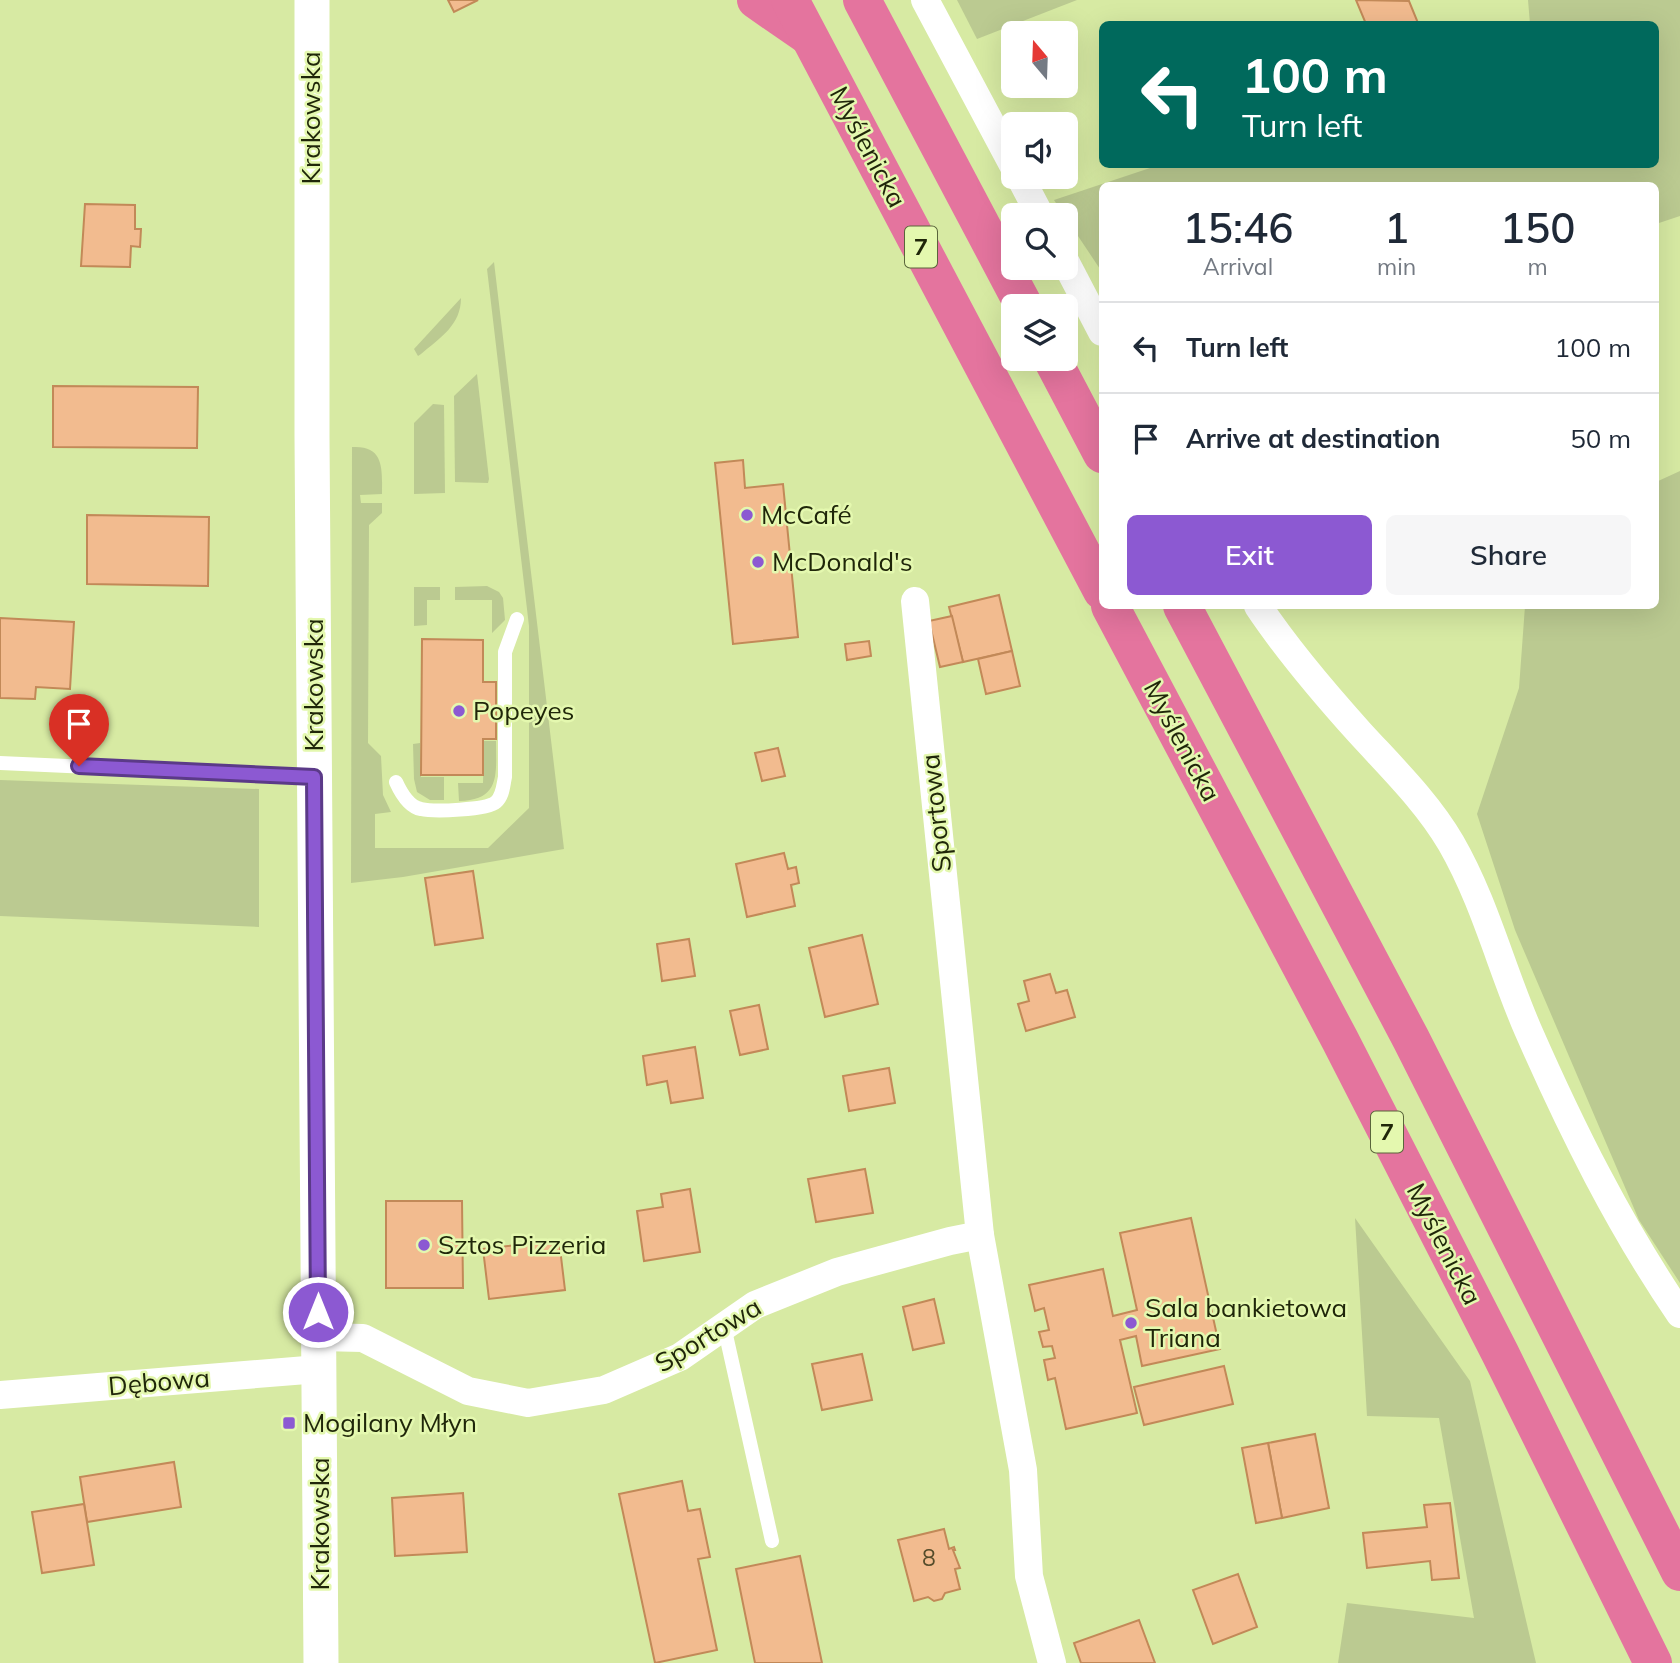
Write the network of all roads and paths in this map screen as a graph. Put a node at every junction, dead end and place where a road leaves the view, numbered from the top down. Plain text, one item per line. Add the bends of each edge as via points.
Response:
1 (312, 0) edge
2 (756, 0) edge
3 (790, 0) edge
4 (862, 0) edge
5 (925, 0) edge
6 (809, 37) junction
7 (1001, 142) edge
8 (1075, 280) edge
9 (1018, 294) edge
10 (1099, 326) edge
11 (1058, 371) edge
12 (1099, 448) edge
13 (1099, 585) edge
14 (915, 601) dead end
15 (1112, 609) edge
16 (1184, 609) edge
17 (1260, 609) edge
18 (517, 619) dead end
19 (0, 763) edge
20 (314, 777) junction
21 (396, 782) dead end
22 (980, 1235) junction
23 (1680, 1314) edge
24 (724, 1326) junction
25 (319, 1353) junction
26 (0, 1395) edge
27 (772, 1541) dead end
28 (1680, 1572) edge
29 (321, 1663) edge
30 (1052, 1663) edge
31 (1653, 1663) edge

1 - 20 street, Krakowska
2 - 6 highway
3 - 6 highway, Myślenicka / 7
4 - 9 highway
5 - 7 street
6 - 13 highway, Myślenicka / 7
8 - 10 street
11 - 12 highway
14 - 22 street, Sportowa
15 - 31 highway, Myślenicka / 7 via 1377,1112
16 - 28 highway via 1450,1113
17 - 23 street via 1323,692 1422,801 1451,843 1562,1104 1622,1224
18 - 21 lane via 505,652 502,794 484,809 421,810 401,793
19 - 20 lane
20 - 25 street, Krakowska
22 - 24 street, Sportowa via 837,1272 755,1305
22 - 30 street, Sportowa via 1023,1470 1029,1576
24 - 25 street, Sportowa via 680,1357 604,1390 528,1403 468,1391 363,1338
24 - 27 lane
25 - 26 street, Dębowa
25 - 29 street, Krakowska

